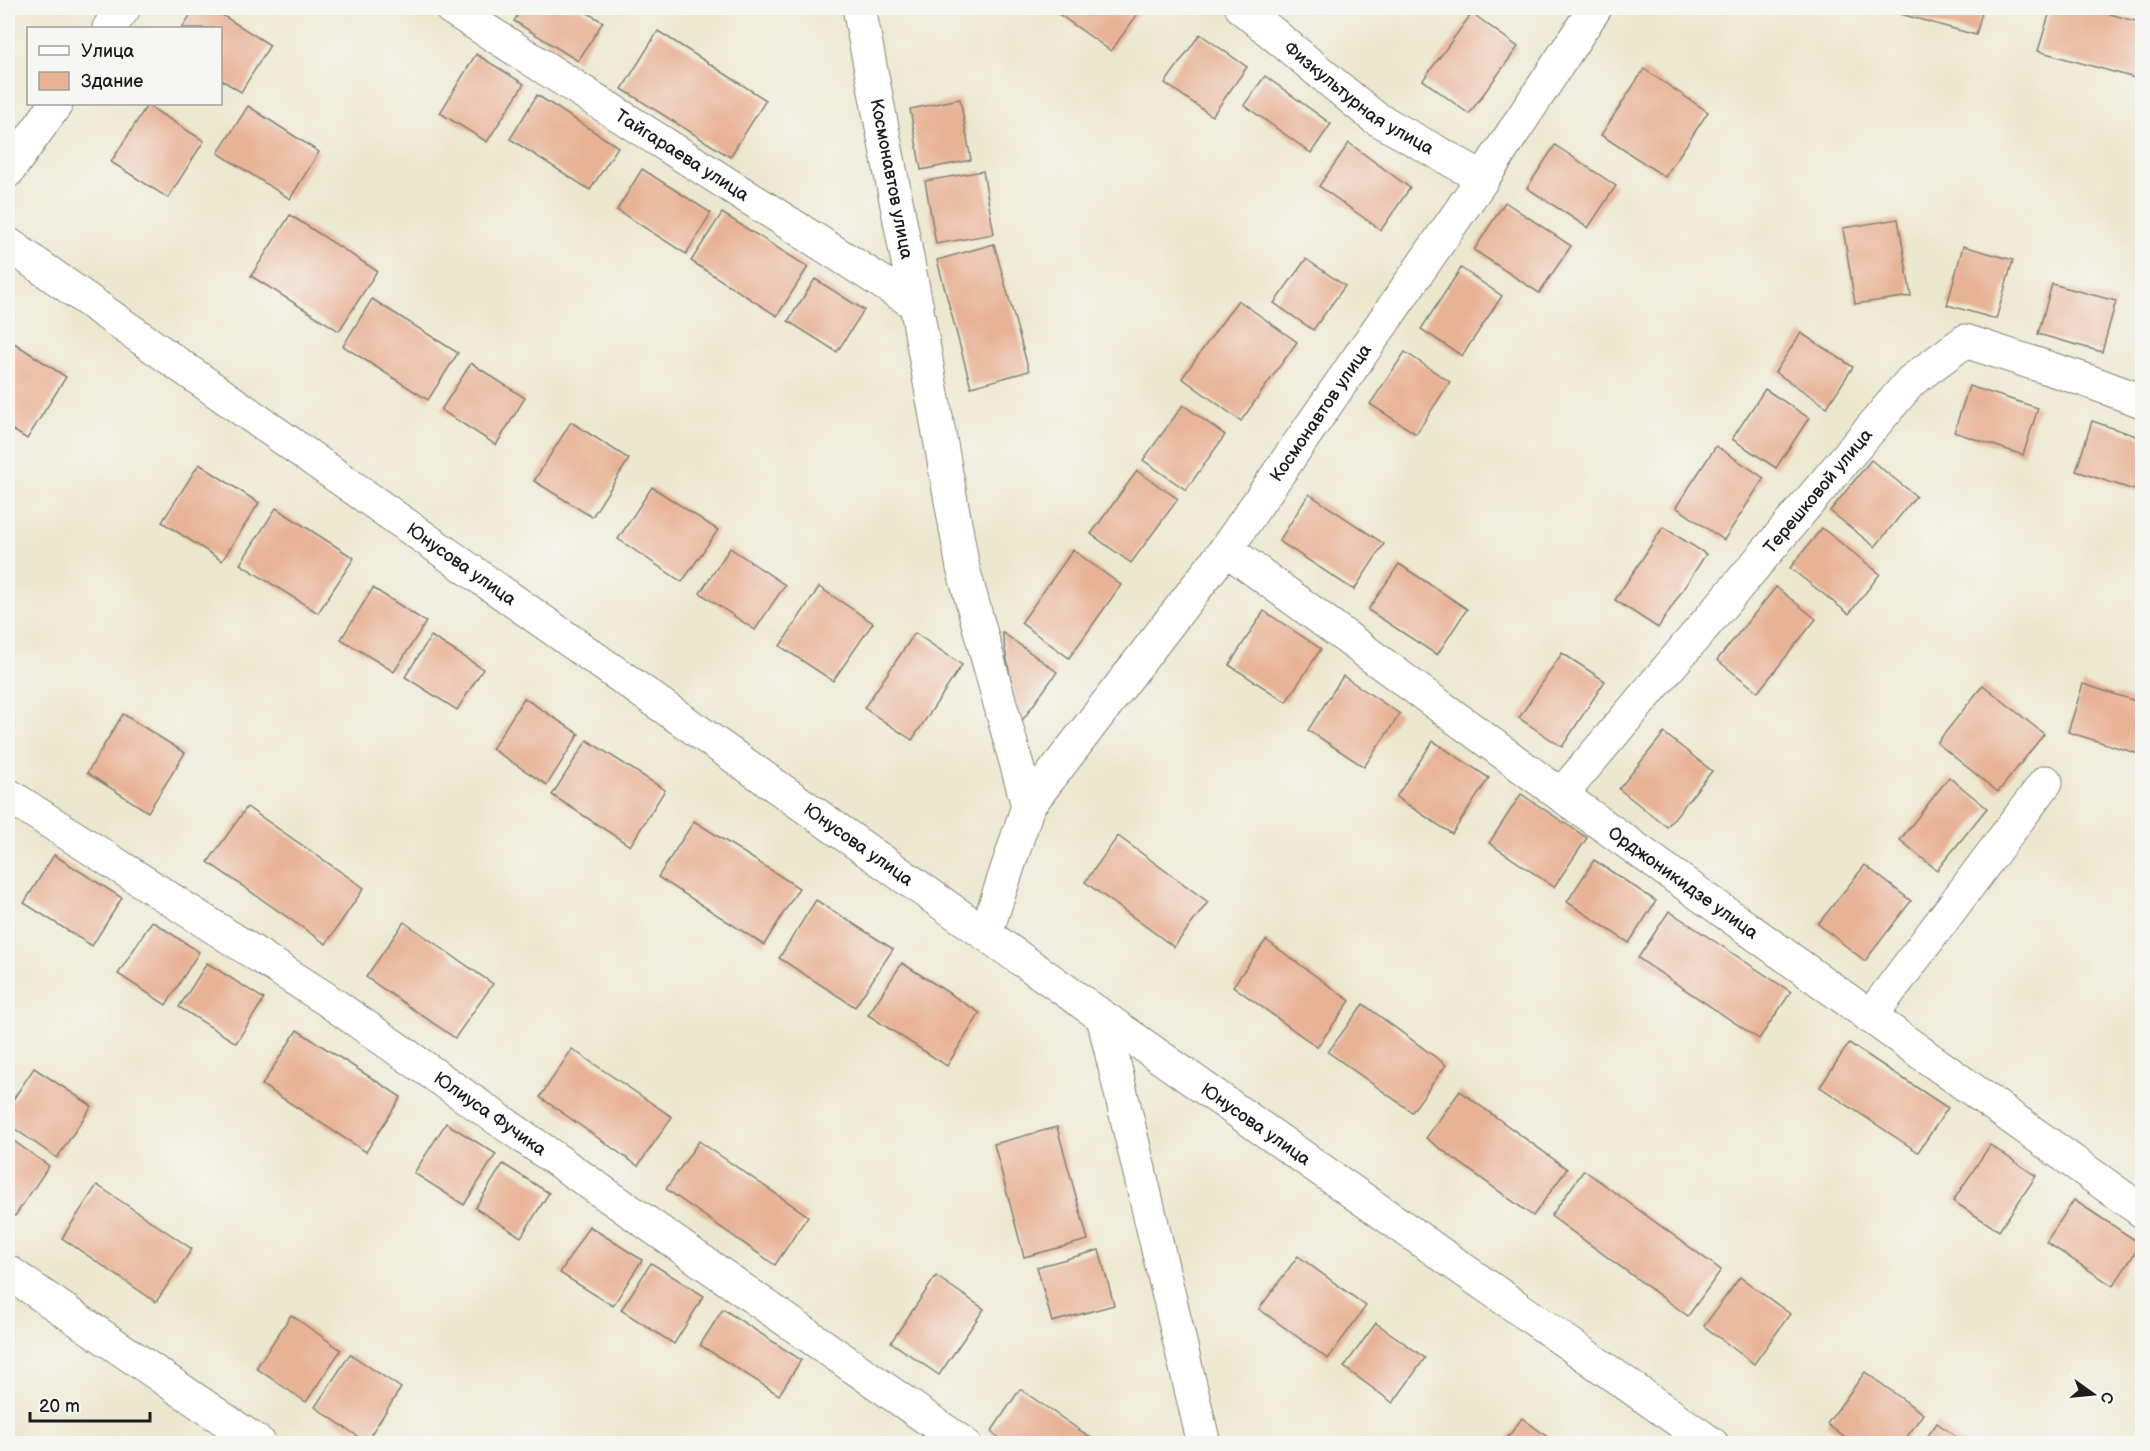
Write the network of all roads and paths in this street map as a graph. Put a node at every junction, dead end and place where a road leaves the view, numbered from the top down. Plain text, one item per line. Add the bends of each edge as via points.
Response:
1 (124, 8) edge
2 (451, 8) edge
3 (859, 8) edge
4 (1242, 8) edge
5 (1595, 8) edge
6 (111, 27) edge
7 (55, 105) edge
8 (8, 171) edge
9 (1483, 178) junction
10 (8, 244) edge
11 (916, 304) junction
12 (2142, 401) edge
13 (1226, 549) junction
14 (2046, 782) dead end
15 (8, 795) edge
16 (1561, 795) junction
17 (1028, 806) junction
18 (986, 933) junction
19 (1103, 1017) junction
20 (1870, 1017) junction
21 (2142, 1211) edge
22 (8, 1272) edge
23 (260, 1443) edge
24 (964, 1443) edge
25 (1204, 1443) edge
26 (1712, 1443) edge

1 - 6 street
2 - 11 street, Тайгараева улица
3 - 11 street, Космонавтов улица
4 - 9 street, Физкультурная улица via 1374,117
5 - 9 street, Космонавтов улица
7 - 8 street
9 - 13 street, Космонавтов улица
10 - 18 street, Юнусова улица
11 - 17 street, Космонавтов улица via 963,568
12 - 16 street, Терешковой улица via 1965,341 1911,381
13 - 16 street, Орджоникидзе улица
13 - 17 street, Космонавтов улица
14 - 20 street
15 - 24 street, Юлиуса Фучика via 323,997
16 - 20 street, Орджоникидзе улица
17 - 18 street, Космонавтов улица
18 - 19 street, Юнусова улица
19 - 25 street
19 - 26 street, Юнусова улица
20 - 21 street, Орджоникидзе улица
22 - 23 street

